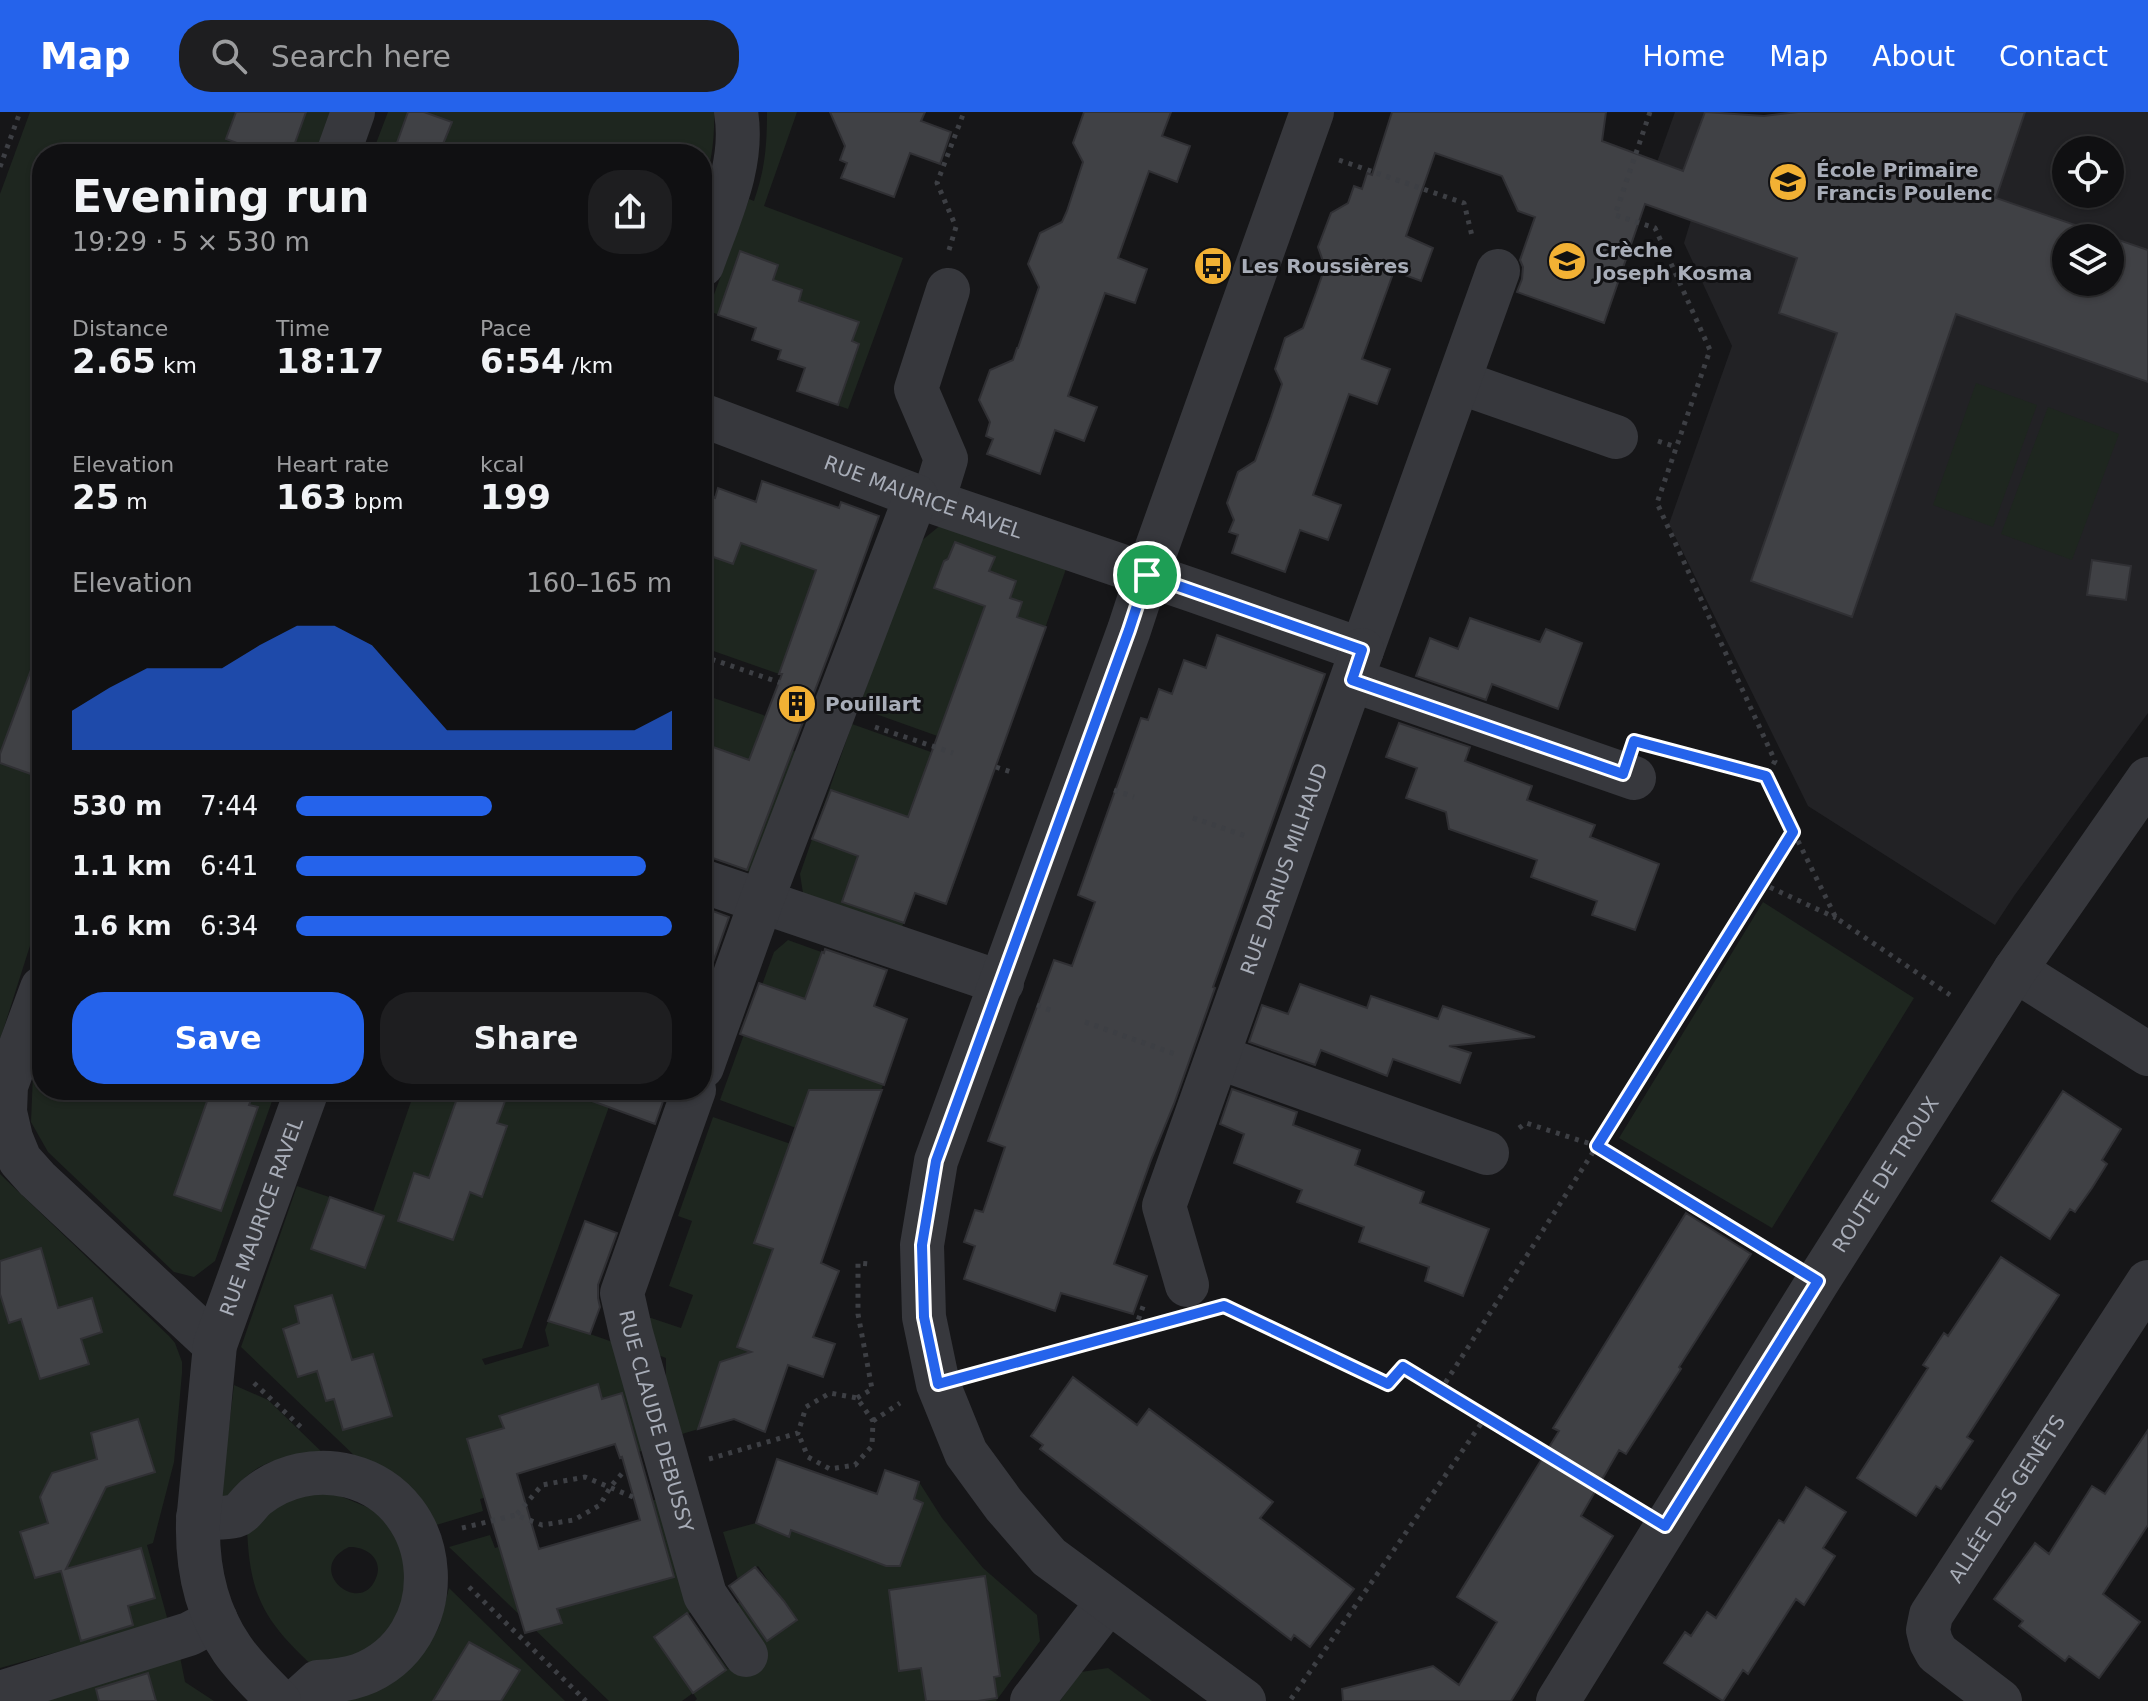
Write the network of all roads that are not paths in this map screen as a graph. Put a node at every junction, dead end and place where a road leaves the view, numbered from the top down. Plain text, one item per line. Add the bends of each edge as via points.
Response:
1 (353, 112) edge
2 (736, 112) edge
3 (1306, 129) edge
4 (342, 144) edge
5 (712, 237) edge
6 (1498, 271) road end
7 (948, 290) road end
8 (1459, 382) junction
9 (712, 419) edge
10 (1616, 437) dead end
11 (924, 498) junction
12 (1147, 575) junction
13 (1357, 665) junction
14 (1648, 763) road end
15 (2148, 779) edge
16 (712, 885) edge
17 (761, 902) junction
18 (2015, 970) junction
19 (1002, 983) junction
20 (32, 1015) edge
21 (712, 1039) edge
22 (2148, 1054) edge
23 (1216, 1062) junction
24 (303, 1100) edge
25 (690, 1100) edge
26 (1487, 1153) road end
27 (2148, 1282) edge
28 (1198, 1298) road end
29 (215, 1345) junction
30 (198, 1517) junction
31 (1108, 1602) junction
32 (216, 1620) junction
33 (746, 1655) dead end
34 (0, 1693) edge
35 (279, 1701) edge
36 (297, 1701) edge
37 (1032, 1701) edge
38 (1244, 1701) edge
39 (1558, 1701) edge
40 (2000, 1701) edge

1 - 4 street
2 - 5 street via 735,172
3 - 12 street
6 - 8 street, RUE DARIUS MILHAUD
7 - 11 street via 916,389 946,459
8 - 10 street
8 - 13 street, RUE DARIUS MILHAUD
9 - 11 street, RUE MAURICE RAVEL
11 - 12 street, RUE MAURICE RAVEL
11 - 17 street
12 - 13 street, RUE MAURICE RAVEL
12 - 19 street
13 - 14 street
13 - 23 street, RUE DARIUS MILHAUD
15 - 18 street, ROUTE DE TROUX
16 - 17 street
17 - 19 street
17 - 21 street
18 - 22 street
18 - 39 street, ROUTE DE TROUX
19 - 31 street via 936,1161 922,1245 924,1317 938,1384 966,1453 1049,1557
20 - 29 street via 6,1086 5,1112 20,1160
23 - 26 street
23 - 28 street, RUE DARIUS MILHAUD via 1164,1206
24 - 29 street, RUE MAURICE RAVEL
25 - 33 street, RUE CLAUDE DEBUSSY via 622,1293 705,1595
27 - 40 street, ALLÉE DES GENÊTS via 1931,1615 1928,1630 1937,1653
29 - 30 street, RUE MAURICE RAVEL
30 - 32 street, RUE MAURICE RAVEL via 202,1583
30 - 36 street via 238,1515 275,1484 332,1473 377,1487 408,1517 421,1540 426,1594 408,1638 378,1666 360,1675 318,1682
31 - 37 street
31 - 38 street
32 - 34 street via 189,1634
32 - 35 street, RUE MAURICE RAVEL via 232,1649

